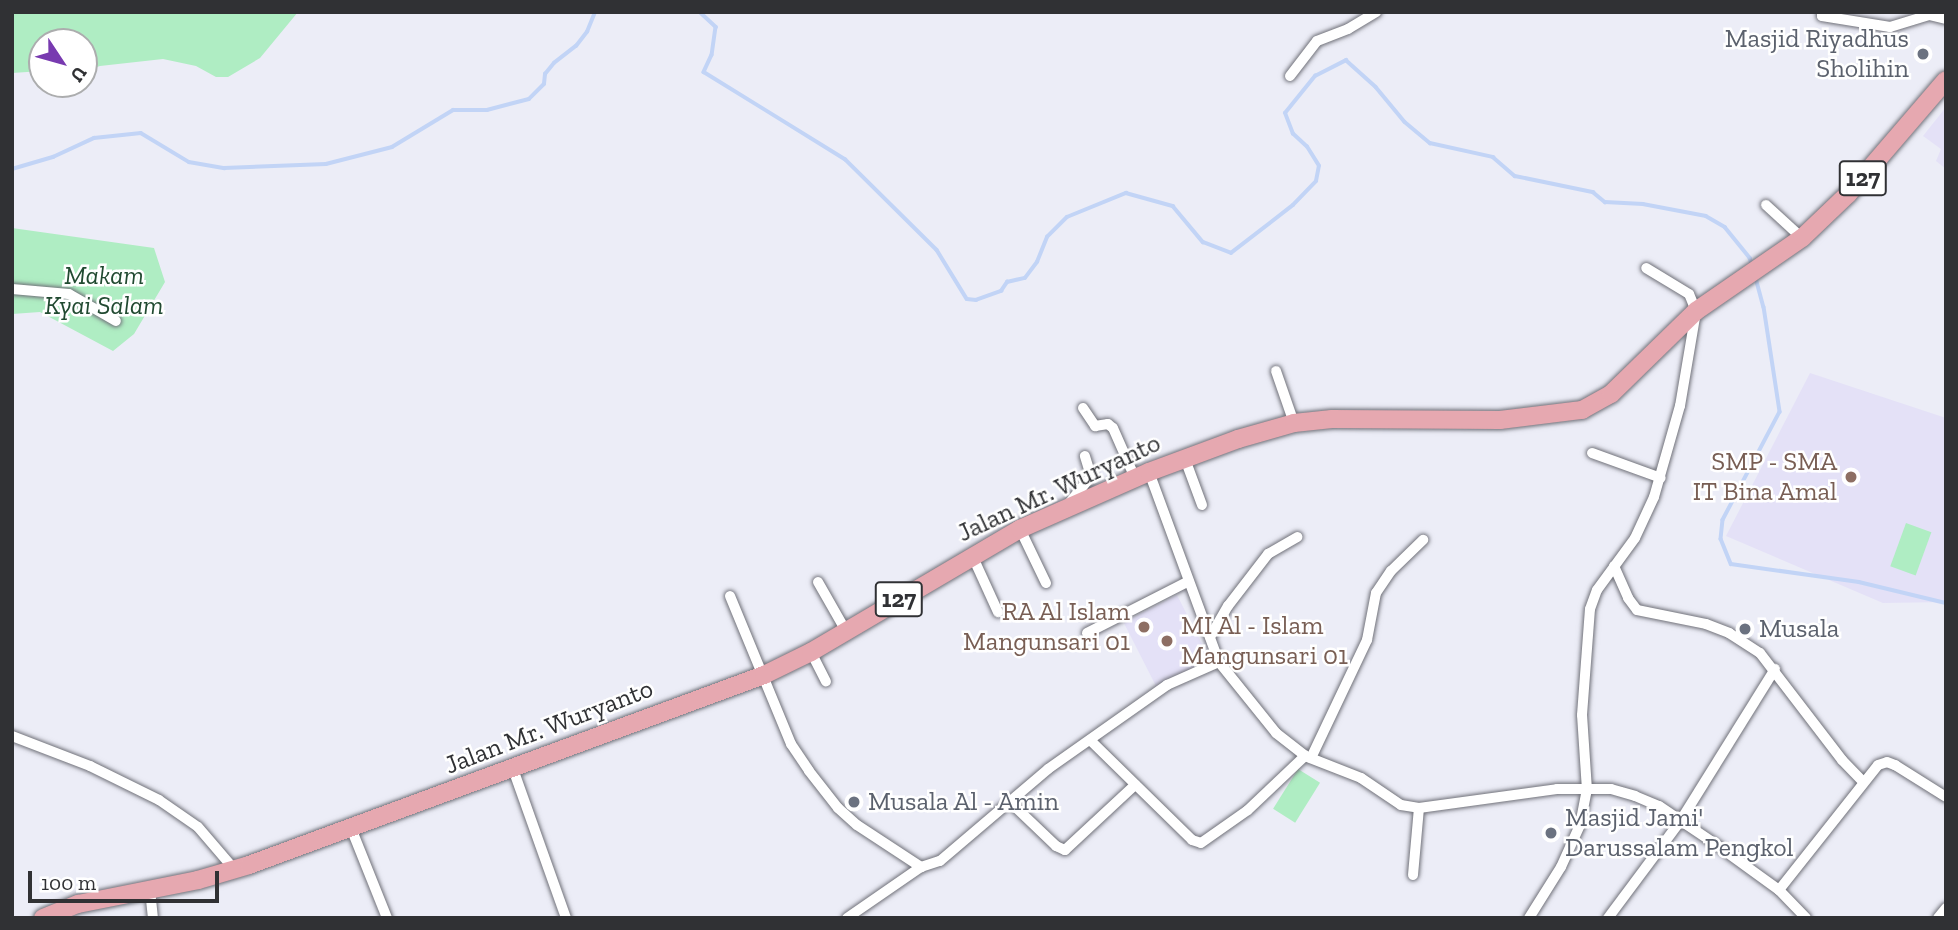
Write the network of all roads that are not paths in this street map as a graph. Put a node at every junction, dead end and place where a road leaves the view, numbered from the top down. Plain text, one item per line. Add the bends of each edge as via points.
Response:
1 (1376, 12) edge
2 (1822, 14) edge
3 (1946, 19) edge
4 (1290, 76) dead end
5 (1946, 80) edge
6 (1766, 205) dead end
7 (1802, 239) junction
8 (1646, 268) dead end
9 (12, 289) edge
10 (1696, 311) junction
11 (116, 321) dead end
12 (1276, 372) dead end
13 (1083, 408) dead end
14 (1294, 423) junction
15 (1592, 453) dead end
16 (1086, 456) dead end
17 (1185, 458) junction
18 (1142, 475) junction
19 (1661, 478) junction
20 (1202, 505) dead end
21 (1066, 507) junction
22 (1020, 529) junction
23 (1297, 537) dead end
24 (1423, 540) dead end
25 (972, 555) junction
26 (1614, 566) junction
27 (1189, 581) junction
28 (818, 582) dead end
29 (1046, 583) dead end
30 (730, 596) dead end
31 (998, 612) dead end
32 (845, 631) junction
33 (1087, 633) dead end
34 (1210, 637) junction
35 (811, 652) junction
36 (1219, 662) junction
37 (1775, 669) junction
38 (764, 674) junction
39 (826, 681) dead end
40 (12, 736) edge
41 (1090, 740) junction
42 (1308, 757) junction
43 (513, 769) junction
44 (1863, 782) junction
45 (1135, 786) junction
46 (1587, 790) junction
47 (1946, 797) edge
48 (1010, 802) junction
49 (1419, 808) junction
50 (1681, 820) junction
51 (351, 828) junction
52 (921, 867) junction
53 (234, 869) junction
54 (1413, 875) dead end
55 (150, 890) junction
56 (1779, 890) junction
57 (1946, 908) edge
58 (43, 918) edge
59 (153, 918) edge
60 (387, 918) edge
61 (566, 918) edge
62 (847, 918) edge
63 (1529, 918) edge
64 (1608, 918) edge
65 (1806, 918) edge
66 (1938, 918) edge

1 - 4 street via 1317,41
2 - 3 street via 1890,27 1929,15
5 - 7 main road, Jalan Mr. Wuryanto / 127 via 1848,194
6 - 7 street
7 - 10 main road, Jalan Mr. Wuryanto / 127
8 - 10 street via 1689,294
9 - 11 street via 69,295
10 - 14 main road, Jalan Mr. Wuryanto / 127 via 1611,394 1582,410 1500,420
10 - 19 street via 1680,406
12 - 14 street
13 - 18 street via 1095,426 1114,428
14 - 17 main road, Jalan Mr. Wuryanto / 127
15 - 19 street
16 - 21 street via 1091,476
17 - 18 main road, Jalan Mr. Wuryanto / 127
17 - 20 street
18 - 21 main road, Jalan Mr. Wuryanto / 127
18 - 27 street
19 - 26 street via 1635,538
21 - 22 main road, Jalan Mr. Wuryanto / 127
22 - 25 main road, Jalan Mr. Wuryanto / 127
22 - 29 street
23 - 34 street via 1268,554
24 - 42 street via 1391,570 1376,593 1367,640
25 - 31 street
25 - 32 main road, Jalan Mr. Wuryanto / 127
26 - 37 street via 1637,610 1729,633
26 - 46 street via 1597,590 1587,627 1582,715
27 - 33 street
27 - 34 street
28 - 32 street
30 - 38 street
32 - 35 main road, Jalan Mr. Wuryanto / 127
34 - 36 street
35 - 38 main road, Jalan Mr. Wuryanto / 127
35 - 39 street
36 - 41 street via 1167,685
36 - 42 street via 1276,733
37 - 44 street
37 - 50 street
38 - 43 main road, Jalan Mr. Wuryanto / 127
38 - 52 street via 791,744 838,808 880,843
40 - 53 street via 90,766 159,800 198,827
41 - 45 street
41 - 48 street
42 - 45 street via 1248,810 1201,843 1192,840
42 - 49 street via 1361,778 1401,805
43 - 51 main road, Jalan Mr. Wuryanto / 127
43 - 61 street
44 - 47 street via 1887,762
44 - 56 street
45 - 48 street via 1065,850
46 - 49 street via 1522,793
46 - 50 street via 1611,789 1635,796
46 - 63 street via 1580,825 1561,867
48 - 52 street via 940,861
49 - 54 street
50 - 56 street
50 - 64 street
51 - 53 main road, Jalan Mr. Wuryanto / 127
51 - 60 street
52 - 62 street
53 - 55 main road, Jalan Mr. Wuryanto / 127
55 - 58 main road, Jalan Mr. Wuryanto / 127 via 78,904
55 - 59 street
56 - 65 street
57 - 66 street

